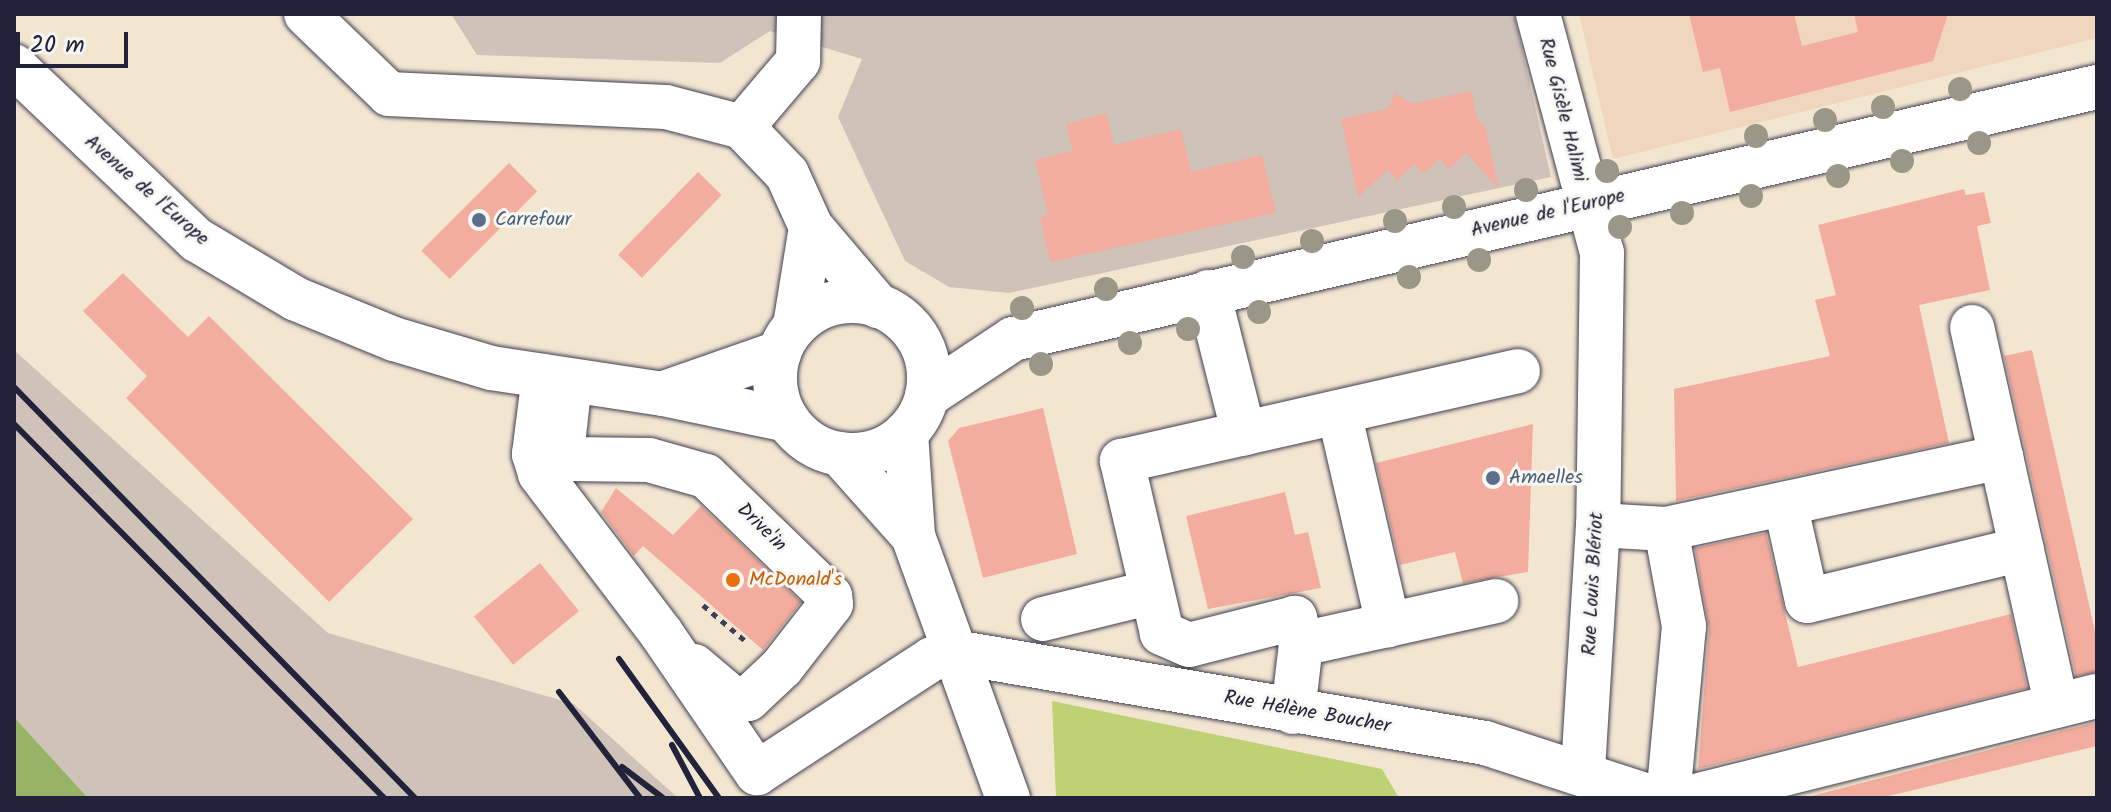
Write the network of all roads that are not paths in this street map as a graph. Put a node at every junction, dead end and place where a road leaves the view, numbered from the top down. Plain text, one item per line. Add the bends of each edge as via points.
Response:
1 (306, 14) edge
2 (799, 14) edge
3 (1538, 14) edge
4 (14, 66) edge
5 (2097, 87) edge
6 (742, 127) junction
7 (1586, 206) junction
8 (811, 227) junction
9 (1208, 292) junction
10 (894, 316) junction
11 (1972, 327) dead end
12 (787, 339) junction
13 (1000, 344) junction
14 (1518, 371) dead end
15 (557, 378) junction
16 (663, 394) junction
17 (927, 396) junction
18 (1339, 412) junction
19 (787, 420) junction
20 (906, 433) junction
21 (1244, 434) junction
22 (840, 454) junction
23 (2001, 457) junction
24 (1786, 507) junction
25 (1598, 525) junction
26 (1666, 529) junction
27 (913, 536) junction
28 (2022, 549) junction
29 (1152, 592) junction
30 (1496, 601) dead end
31 (1043, 619) dead end
32 (1388, 625) junction
33 (661, 633) junction
34 (1301, 644) junction
35 (955, 652) junction
36 (2077, 701) edge
37 (1293, 712) junction
38 (1583, 773) junction
39 (1008, 798) edge
40 (1654, 798) edge
41 (1668, 798) edge
42 (1687, 798) edge

1 - 6 street via 389,94 666,107
2 - 6 street via 798,61
3 - 7 street, Rue Gisèle Halimi
4 - 15 street, Avenue de l'Europe via 197,240 296,299 394,339 491,368
5 - 7 street, Avenue de l'Europe
6 - 8 street via 787,174
7 - 9 street, Avenue de l'Europe
7 - 25 street, Rue Louis Blériot via 1602,253
8 - 10 street
8 - 12 street
9 - 13 street, Avenue de l'Europe
9 - 21 street
10 - 12 street via 834,303
10 - 13 street, Avenue de l'Europe
10 - 17 street via 927,359
11 - 23 street
12 - 16 street, Avenue de l'Europe
12 - 19 street via 776,387
13 - 17 street, Avenue de l'Europe
14 - 18 street
15 - 16 street, Avenue de l'Europe
15 - 33 street via 534,454 540,474
15 - 33 street, Drive'in via 569,459 649,460 706,476 830,596 831,604 782,667 748,699 733,699 720,691
16 - 19 street, Avenue de l'Europe
17 - 20 street
18 - 21 street
18 - 32 street
19 - 22 street via 801,436
20 - 22 street via 887,447
20 - 27 street
21 - 29 street via 1122,461
22 - 27 street
23 - 24 street
23 - 28 street
24 - 26 street
24 - 28 street via 1807,601
25 - 26 street
25 - 38 street, Rue Louis Blériot
26 - 41 street via 1684,626
27 - 35 street
28 - 36 street
29 - 31 street
29 - 34 street via 1162,633 1189,645 1295,618
30 - 32 street
32 - 34 street
33 - 35 street via 757,773 932,659
34 - 37 street
35 - 37 street, Rue Hélène Boucher
35 - 39 street
36 - 42 street
37 - 38 street, Rue Hélène Boucher via 1485,743
38 - 40 street, Rue Hélène Boucher

